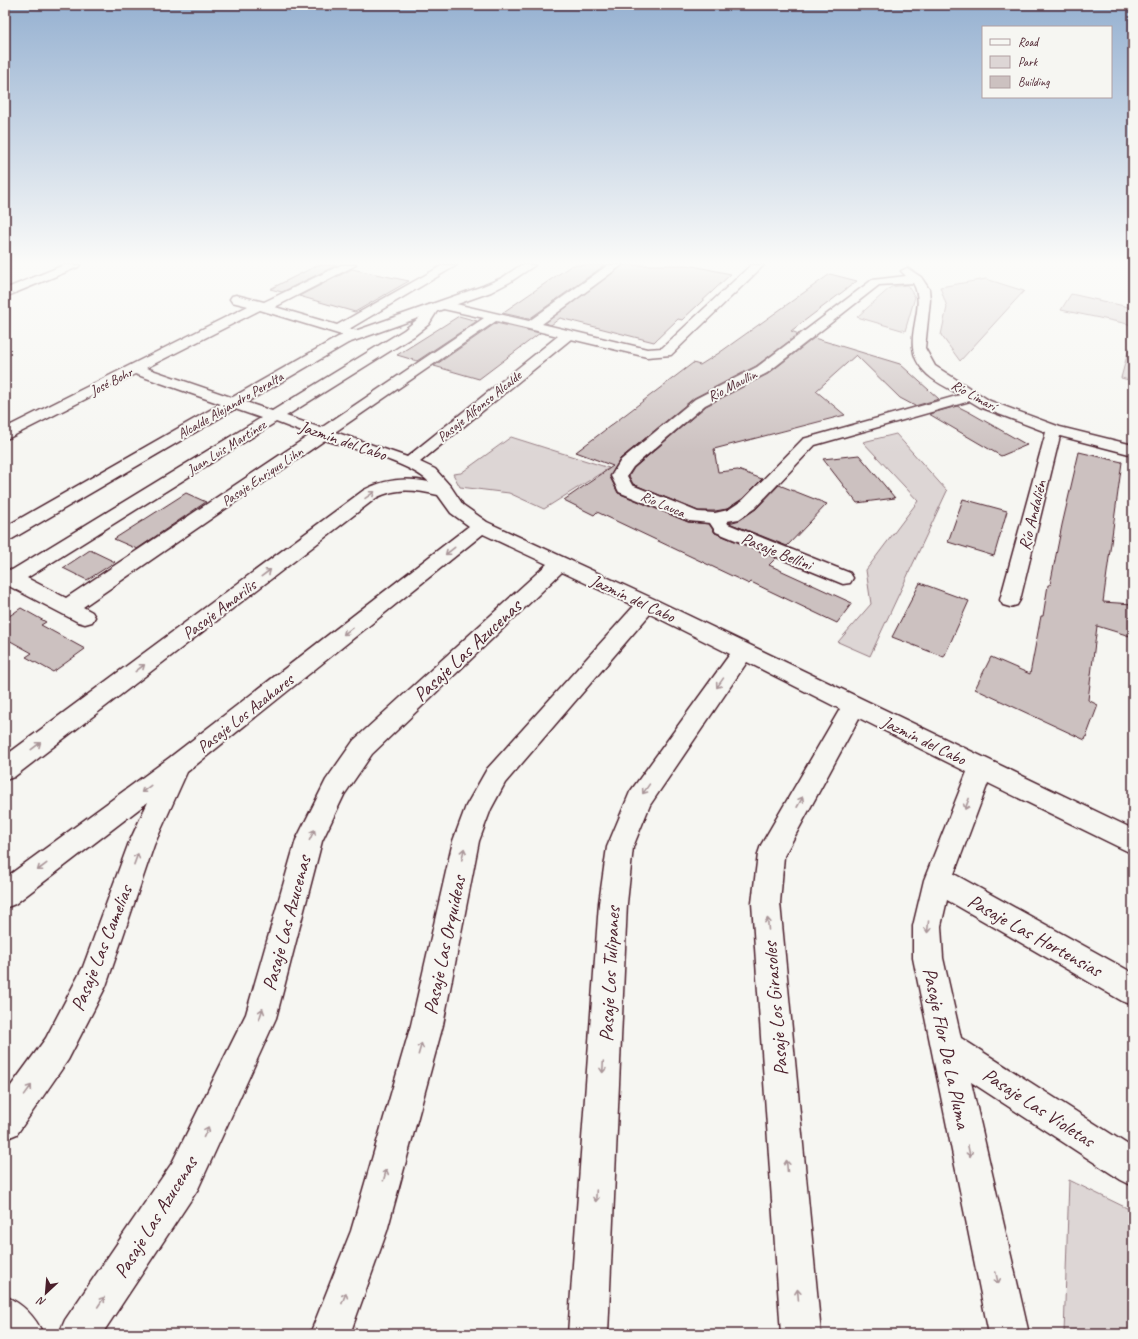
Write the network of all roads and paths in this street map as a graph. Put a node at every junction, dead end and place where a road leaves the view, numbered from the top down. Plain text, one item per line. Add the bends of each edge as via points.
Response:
1 (219, 327) edge
2 (334, 327) edge
3 (342, 327) edge
4 (379, 327) edge
5 (416, 327) edge
6 (479, 327) edge
7 (537, 327) edge
8 (692, 327) edge
9 (817, 327) edge
10 (921, 327) edge
11 (339, 329) junction
12 (568, 335) junction
13 (356, 336) junction
14 (134, 369) junction
15 (972, 396) junction
16 (232, 403) junction
17 (274, 417) junction
18 (1054, 430) junction
19 (5, 434) edge
20 (325, 434) junction
21 (1133, 450) edge
22 (409, 463) junction
23 (619, 476) joint
24 (445, 491) junction
25 (715, 518) junction
26 (481, 526) junction
27 (5, 535) edge
28 (560, 563) junction
29 (9, 577) edge
30 (843, 578) dead end
31 (1010, 600) dead end
32 (647, 604) junction
33 (743, 651) junction
34 (854, 706) junction
35 (178, 765) junction
36 (981, 767) junction
37 (5, 770) edge
38 (1133, 842) edge
39 (938, 880) junction
40 (5, 895) edge
41 (1133, 990) edge
42 (946, 1047) junction
43 (5, 1122) edge
44 (1133, 1168) edge
45 (5, 1316) edge
46 (23, 1334) edge
47 (79, 1334) edge
48 (330, 1334) edge
49 (588, 1334) edge
50 (801, 1334) edge
51 (1009, 1334) edge

1 - 14 street, José Bohr
2 - 11 street
3 - 11 street
4 - 13 street, Alcalde Alejandro Peralta
5 - 17 street, Juan Luis Martínez
6 - 20 street, Pasaje Enrique Lihn
7 - 12 street
8 - 12 street via 666,352 657,354
9 - 23 street, Río Maullin via 762,370 700,402 627,464
10 - 15 street, Río Limarí via 918,348 929,369
11 - 13 street
12 - 22 street, Pasaje Alfonso Alcalde
13 - 16 street, Alcalde Alejandro Peralta via 326,349
14 - 16 street, Jazmín del Cabo
14 - 19 street, José Bohr
15 - 18 street, Río Limarí via 985,404
15 - 25 street, Río Lauca via 809,442 749,504 733,515
16 - 17 street, Jazmín del Cabo
16 - 27 street, Alcalde Alejandro Peralta
17 - 20 street, Jazmín del Cabo
17 - 29 street, Juan Luis Martínez
18 - 21 street, Río Limarí
18 - 31 street, Río Andalién
20 - 22 street, Jazmín del Cabo
20 - 29 street, Pasaje Enrique Lihn via 77,612
22 - 24 street, Jazmín del Cabo via 429,473
23 - 25 street, Río Lauca via 625,488 695,517
24 - 26 street, Jazmín del Cabo via 457,509
37 -> 24 street, Pasaje Amarilis via 370,494 394,484 411,484
25 - 30 street, Pasaje Bellini via 722,528
26 - 28 street, Jazmín del Cabo
26 -> 35 street, Pasaje Los Azahares
28 - 32 street, Jazmín del Cabo
47 -> 28 street, Pasaje Las Azucenas via 185,1176 260,1018 309,840 335,788 363,747
32 - 33 street, Jazmín del Cabo
48 -> 32 street, Pasaje Las Orquídeas via 372,1223 427,1025 466,841 479,806 496,776
33 - 34 street, Jazmín del Cabo
33 -> 49 street, Pasaje Los Tulipanes via 639,800 620,846 613,903
34 - 36 street, Jazmín del Cabo
50 -> 34 street, Pasaje Los Girasoles via 766,903 771,854
35 -> 40 street, Pasaje Los Azahares
43 -> 35 street, Pasaje Las Camelias via 57,1049 95,975 141,845
36 - 38 street, Jazmín del Cabo
36 -> 39 street, Pasaje Flor De La Pluma
39 - 41 street, Pasaje Las Hortensias
39 -> 42 street, Pasaje Flor De La Pluma via 927,926 928,958
42 - 44 street, Pasaje Las Violetas
42 -> 51 street, Pasaje Flor De La Pluma
45 - 46 street

